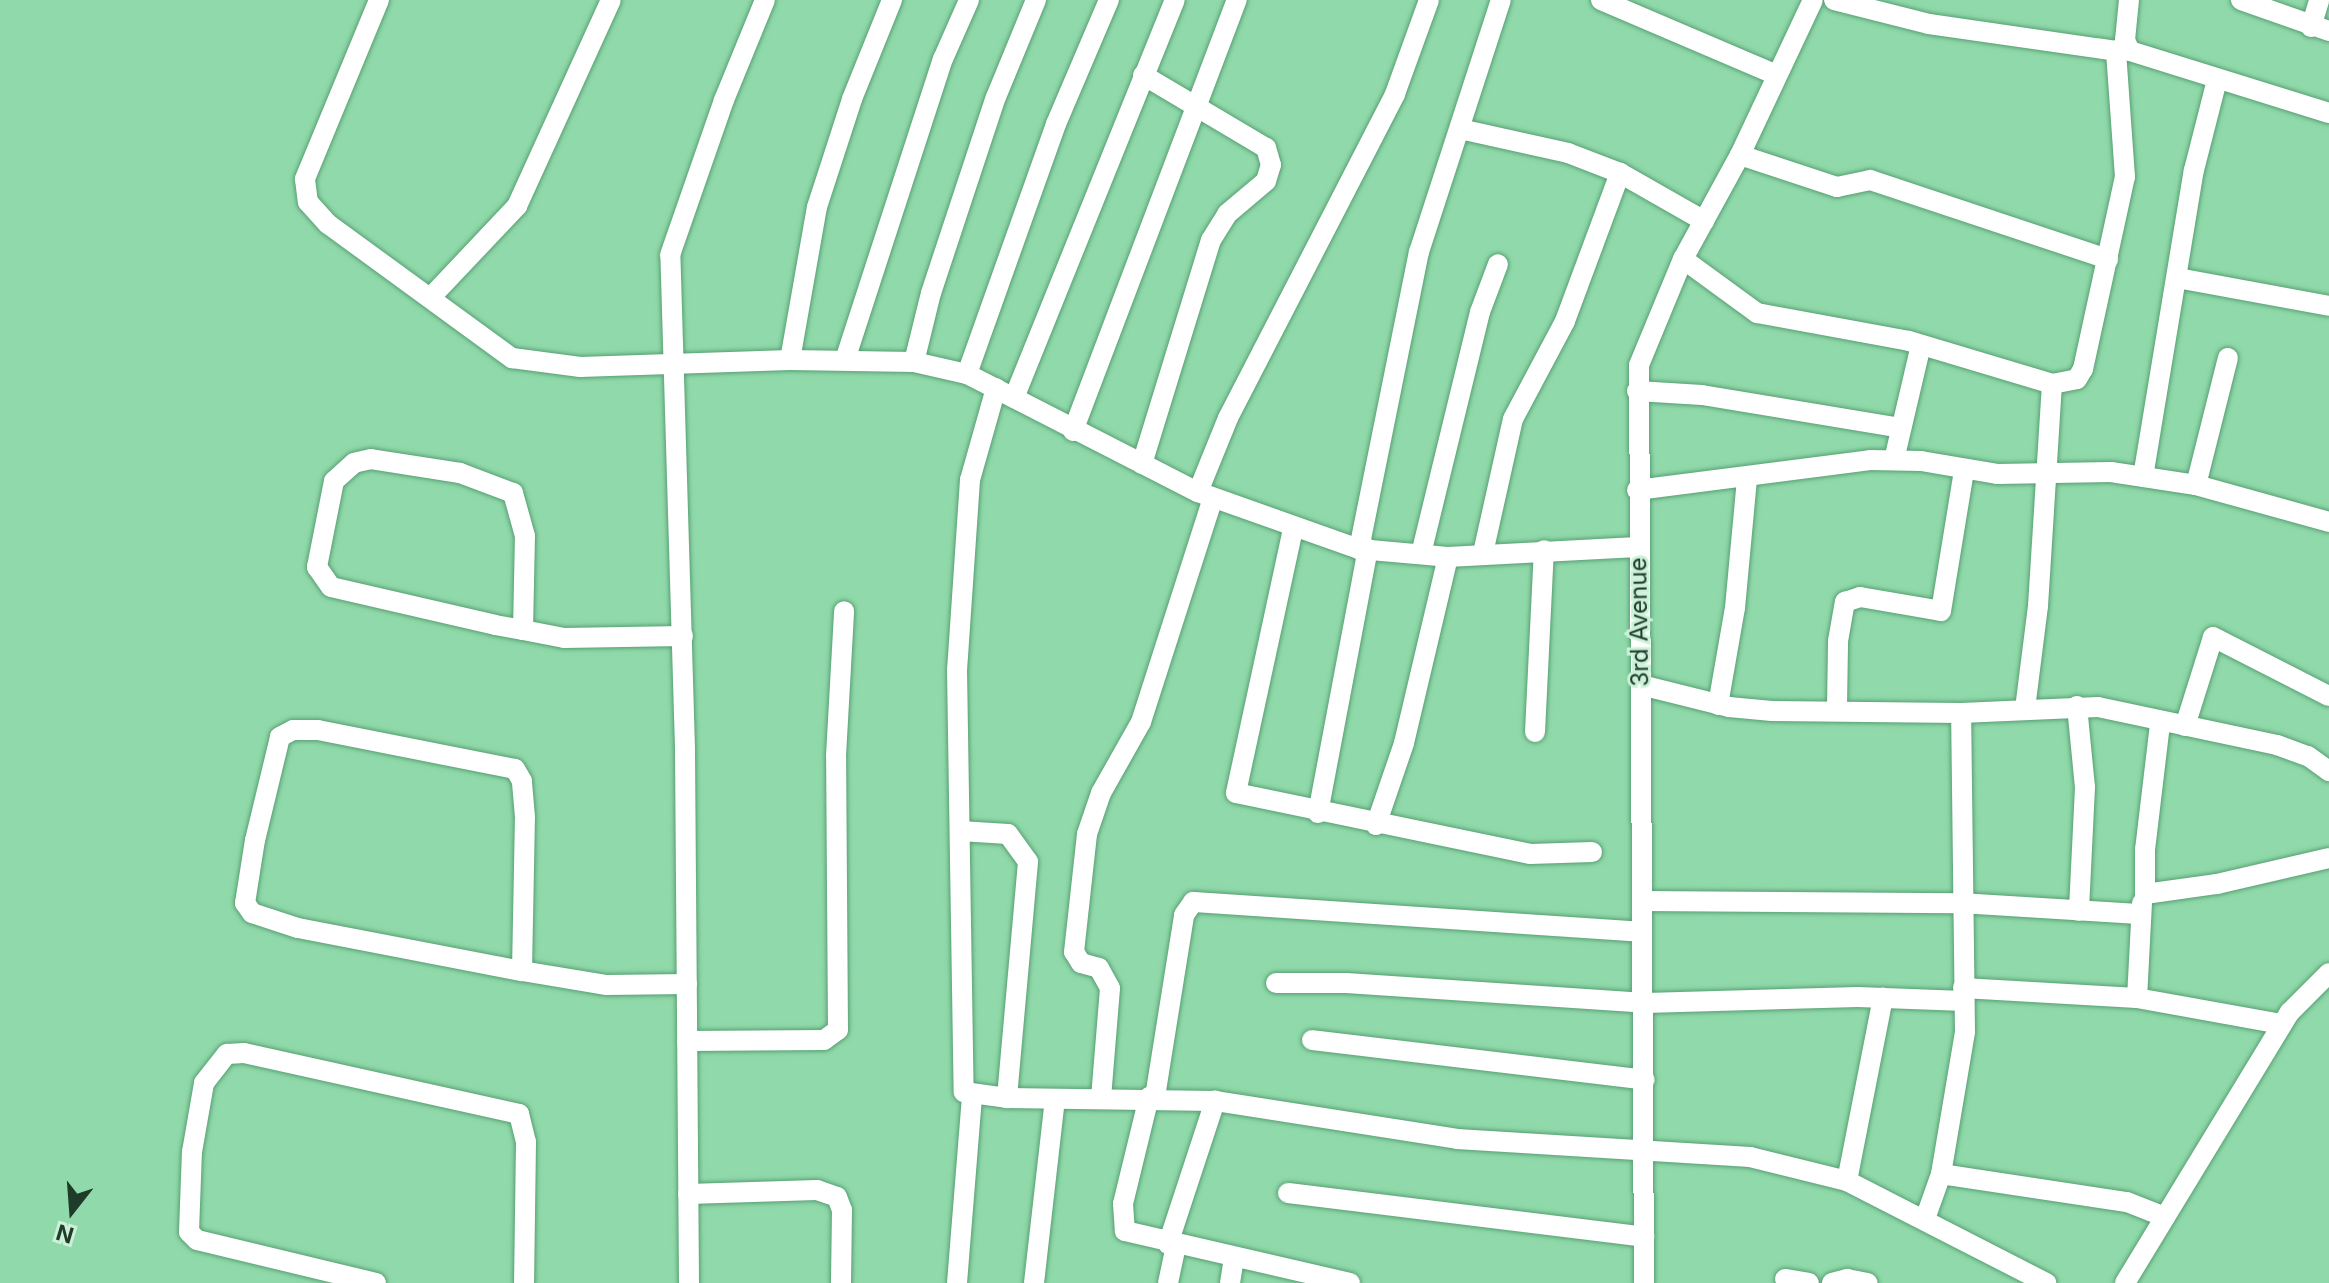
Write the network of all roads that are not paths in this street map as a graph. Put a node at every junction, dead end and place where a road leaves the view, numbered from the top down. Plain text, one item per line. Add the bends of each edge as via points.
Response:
1 (379, 0) edge
2 (611, 0) edge
3 (765, 0) edge
4 (892, 0) edge
5 (969, 0) edge
6 (1036, 0) edge
7 (1109, 0) edge
8 (1175, 0) edge
9 (1237, 0) edge
10 (1429, 0) edge
11 (1501, 0) edge
12 (1601, 0) edge
13 (1834, 0) edge
14 (2129, 0) edge
15 (2241, 0) edge
16 (2319, 0) edge
17 (1807, 2) edge
18 (2320, 29) edge
19 (2121, 49) junction
20 (1143, 75) junction
21 (1777, 75) junction
22 (2217, 80) junction
23 (1197, 108) junction
24 (2329, 113) edge
25 (1460, 129) junction
26 (1740, 155) junction
27 (1620, 173) junction
28 (1704, 221) junction
29 (1683, 259) junction
30 (2108, 259) junction
31 (1498, 264) dead end
32 (2177, 278) junction
33 (432, 296) junction
34 (2329, 306) edge
35 (1921, 345) junction
36 (2228, 358) dead end
37 (790, 360) junction
38 (845, 360) junction
39 (914, 362) junction
40 (671, 367) junction
41 (967, 374) junction
42 (2052, 384) junction
43 (1637, 391) junction
44 (1005, 393) junction
45 (1901, 428) junction
46 (1073, 431) junction
47 (1894, 460) junction
48 (1142, 464) junction
49 (1964, 470) junction
50 (2046, 473) junction
51 (2143, 477) junction
52 (1747, 478) junction
53 (2196, 485) junction
54 (1637, 490) junction
55 (1206, 495) junction
56 (2329, 522) edge
57 (1293, 529) junction
58 (1637, 547) junction
59 (1364, 549) junction
60 (1544, 550) junction
61 (1483, 553) junction
62 (1421, 554) junction
63 (1448, 557) junction
64 (844, 611) dead end
65 (523, 630) junction
66 (683, 636) junction
67 (1641, 685) junction
68 (2329, 696) edge
69 (1718, 705) junction
70 (2077, 706) junction
71 (1837, 708) junction
72 (2025, 709) junction
73 (1961, 713) junction
74 (2160, 724) junction
75 (2185, 726) junction
76 (1535, 732) dead end
77 (2329, 771) edge
78 (1318, 813) junction
79 (1376, 825) junction
80 (960, 831) junction
81 (1592, 852) dead end
82 (2329, 858) edge
83 (2145, 894) junction
84 (1642, 901) junction
85 (1960, 903) junction
86 (2079, 911) junction
87 (2139, 914) junction
88 (1642, 932) junction
89 (522, 971) junction
90 (2329, 973) edge
91 (1276, 983) dead end
92 (687, 984) junction
93 (1964, 995) junction
94 (1883, 998) junction
95 (2137, 998) junction
96 (1645, 1003) junction
97 (2282, 1024) junction
98 (1312, 1040) dead end
99 (687, 1041) junction
100 (1645, 1080) junction
101 (972, 1095) junction
102 (1152, 1097) junction
103 (1007, 1098) junction
104 (1101, 1098) junction
105 (1055, 1099) junction
106 (1215, 1101) junction
107 (1645, 1152) junction
108 (1941, 1174) junction
109 (1847, 1181) junction
110 (1288, 1193) dead end
111 (688, 1194) junction
112 (2165, 1217) junction
113 (1925, 1219) junction
114 (1644, 1237) junction
115 (1172, 1245) junction
116 (1234, 1257) junction
117 (1294, 1277) edge
118 (1785, 1279) dead end
119 (1842, 1282) edge
120 (376, 1283) edge
121 (524, 1283) edge
122 (689, 1283) edge
123 (841, 1283) edge
124 (957, 1283) edge
125 (1034, 1283) edge
126 (1168, 1283) edge
127 (1230, 1283) edge
128 (1350, 1283) edge
129 (1644, 1283) edge
130 (1809, 1283) edge
131 (1868, 1283) edge
132 (2046, 1283) edge
133 (2125, 1283) edge

1 - 33 street via 305,179 308,202 328,224
2 - 33 street via 517,206
3 - 40 street via 670,255
4 - 37 street via 817,207
5 - 38 street via 943,59
6 - 39 street via 996,97 931,293
7 - 41 street via 1056,124
8 - 20 street
9 - 23 street
10 - 55 street via 1395,94 1228,418
11 - 25 street
12 - 21 street
13 - 19 street via 1929,24
14 - 19 street
15 - 18 street
16 - 18 street
17 - 21 street, 3rd Avenue
19 - 22 street
19 - 30 street via 2125,177
20 - 23 street
20 - 44 street
21 - 26 street, 3rd Avenue
22 - 24 street
22 - 32 street via 2194,170
23 - 46 street
23 - 48 street via 1266,148 1271,165 1266,181 1227,214 1211,240
25 - 27 street via 1568,153
25 - 59 street via 1419,252
26 - 28 street, 3rd Avenue
26 - 30 street via 1837,187 1870,180
27 - 28 street
27 - 61 street via 1565,321 1513,419
28 - 29 street, 3rd Avenue
29 - 35 street via 1757,313
29 - 43 street, 3rd Avenue via 1639,365
30 - 42 street via 2083,369 2077,379
31 - 62 street via 1476,326
32 - 34 street
32 - 51 street
33 - 40 street via 524,362
35 - 42 street
35 - 45 street
36 - 53 street
37 - 38 street
37 - 40 street
38 - 39 street
39 - 41 street
40 - 66 street
41 - 44 street
42 - 50 street
43 - 45 street via 1702,395
43 - 54 street, 3rd Avenue
44 - 46 street
44 - 80 street via 970,480 957,669
45 - 47 street
46 - 48 street
47 - 49 street
47 - 52 street
48 - 55 street
49 - 50 street
49 - 71 street via 1943,608 1935,612 1860,597 1845,602 1838,641
50 - 51 street
50 - 72 street
51 - 53 street
52 - 54 street
52 - 69 street via 1735,608
53 - 56 street
54 - 58 street, 3rd Avenue
55 - 57 street
55 - 104 street via 1141,722 1101,793 1087,834 1074,952 1081,963 1099,968 1110,988
57 - 59 street
57 - 78 street via 1235,790
58 - 60 street
58 - 67 street, 3rd Avenue
59 - 62 street
59 - 78 street
60 - 61 street
60 - 76 street
61 - 63 street
62 - 63 street
63 - 79 street via 1404,743
64 - 99 street via 836,756 838,1030 824,1040
65 - 65 street via 327,585 317,567 334,481 354,463 371,459 460,473 513,493 525,536
65 - 66 street via 564,638
66 - 92 street
67 - 69 street
67 - 84 street, 3rd Avenue
68 - 75 street via 2213,637
69 - 71 street via 1772,711
70 - 72 street
70 - 74 street
70 - 86 street via 2085,787
71 - 73 street
72 - 73 street
73 - 85 street
74 - 75 street
74 - 83 street
75 - 77 street via 2277,745 2308,756
78 - 79 street
79 - 81 street via 1530,854
80 - 101 street via 961,1088
80 - 103 street via 1008,834 1028,862
82 - 83 street via 2217,884
83 - 87 street
84 - 85 street
84 - 88 street, 3rd Avenue
85 - 86 street
85 - 93 street
86 - 87 street
87 - 95 street
88 - 96 street, 3rd Avenue
88 - 102 street via 1193,902 1184,915
89 - 89 street via 298,928 247,909 255,840 280,737 293,730 318,730 515,769 522,781 525,817
89 - 92 street via 607,985
90 - 97 street
91 - 96 street
92 - 99 street
93 - 94 street
93 - 95 street
93 - 108 street via 1965,1032
94 - 96 street
94 - 109 street
95 - 97 street
96 - 100 street, 3rd Avenue
97 - 112 street
98 - 100 street
99 - 111 street
100 - 107 street, 3rd Avenue
101 - 103 street
101 - 124 street
102 - 104 street
102 - 106 street
102 - 115 street via 1121,1226
103 - 105 street
104 - 105 street
105 - 125 street
106 - 107 street via 1457,1139
106 - 115 street
107 - 109 street via 1750,1157
107 - 114 street, 3rd Avenue
108 - 112 street via 2127,1202
108 - 113 street
109 - 113 street
110 - 114 street
111 - 122 street
111 - 123 street via 817,1190 837,1197 842,1210
112 - 133 street
113 - 132 street
114 - 129 street, 3rd Avenue
115 - 116 street
115 - 126 street
116 - 117 street
116 - 127 street
117 - 128 street
118 - 130 street
119 - 131 street
120 - 121 street via 197,1240 189,1232 190,1168 204,1083 227,1054 259,1056 519,1114 525,1123 526,1154

